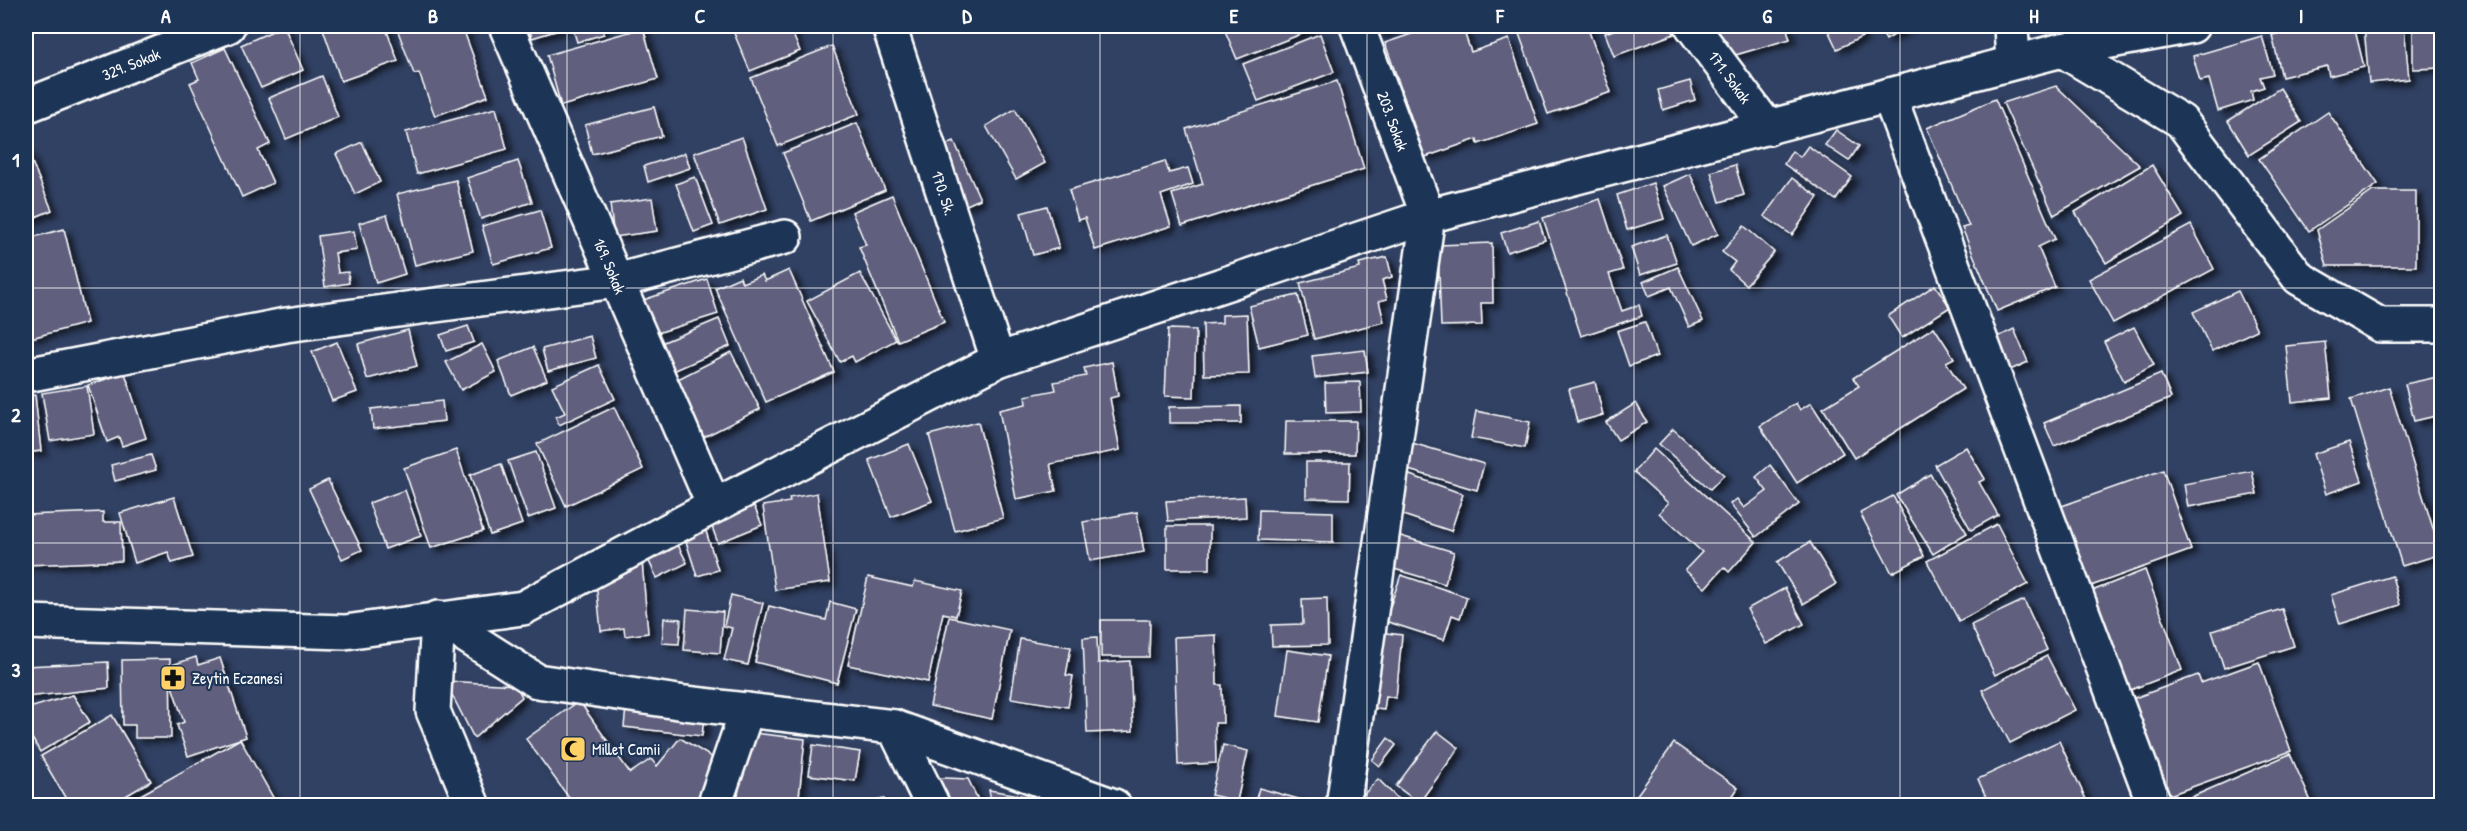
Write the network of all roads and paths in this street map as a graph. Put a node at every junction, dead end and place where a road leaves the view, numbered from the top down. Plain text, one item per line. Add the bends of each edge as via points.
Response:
1 (228, 26) edge
2 (506, 26) edge
3 (889, 26) edge
4 (1357, 26) edge
5 (1692, 26) edge
6 (2011, 26) edge
7 (2192, 26) edge
8 (2062, 50) junction
9 (2013, 62) junction
10 (1889, 95) junction
11 (30, 104) edge
12 (1768, 129) junction
13 (1428, 216) junction
14 (785, 237) dead end
15 (616, 281) junction
16 (2442, 325) edge
17 (998, 360) junction
18 (26, 375) edge
19 (714, 506) junction
20 (438, 618) junction
21 (26, 622) edge
22 (747, 710) junction
23 (894, 727) junction
24 (473, 806) edge
25 (714, 806) edge
26 (933, 806) edge
27 (1114, 806) edge
28 (1343, 806) edge
29 (2155, 806) edge

1 - 11 street, 329. Sokak
2 - 15 street, 169. Sokak
3 - 17 street, 170. Sk.
4 - 13 street, 203. Sokak
5 - 12 street, 171. Sokak
6 - 9 street
7 - 8 street
8 - 9 street
8 - 16 street via 2181,121 2299,278 2380,325
9 - 10 street
10 - 12 street
10 - 29 street
12 - 13 street
13 - 17 street
13 - 28 street
14 - 15 street
15 - 18 street via 286,325
15 - 19 street, 169. Sokak
17 - 19 street
19 - 20 street via 523,608
20 - 21 street via 345,632
20 - 22 street via 537,681
20 - 24 street via 434,711
22 - 23 street
22 - 25 street
23 - 26 street
23 - 27 street

